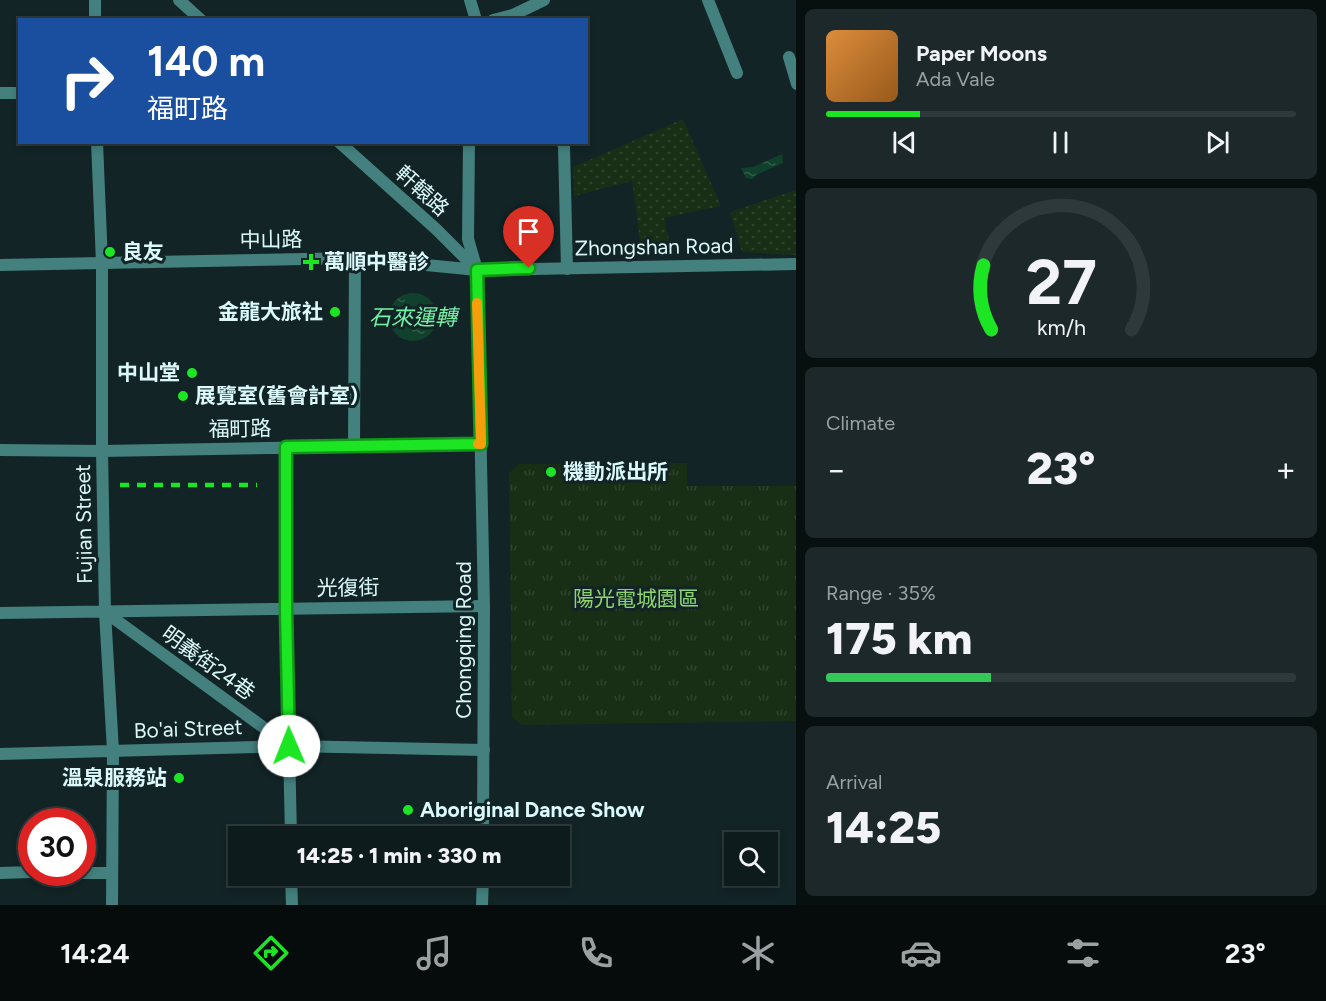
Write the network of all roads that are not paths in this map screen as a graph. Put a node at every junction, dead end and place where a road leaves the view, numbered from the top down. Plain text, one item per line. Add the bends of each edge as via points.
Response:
1 (95, 0) edge
2 (179, 0) edge
3 (470, 0) edge
4 (544, 0) edge
5 (708, 0) edge
6 (514, 17) edge
7 (95, 18) edge
8 (199, 18) edge
9 (475, 18) edge
10 (789, 57) dead end
11 (737, 73) dead end
12 (796, 84) edge
13 (0, 93) edge
14 (18, 93) edge
15 (97, 144) edge
16 (341, 144) edge
17 (469, 144) edge
18 (563, 144) edge
19 (356, 258) junction
20 (102, 263) junction
21 (796, 264) edge
22 (0, 265) edge
23 (567, 268) junction
24 (477, 270) junction
25 (481, 444) junction
26 (354, 445) junction
27 (286, 447) junction
28 (0, 450) edge
29 (102, 451) junction
30 (484, 606) junction
31 (286, 609) junction
32 (105, 612) junction
33 (0, 614) edge
34 (289, 746) junction
35 (484, 750) junction
36 (113, 751) junction
37 (0, 754) edge
38 (291, 826) edge
39 (483, 826) edge
40 (18, 872) edge
41 (0, 873) edge
42 (96, 873) edge
43 (111, 873) junction
44 (291, 886) edge
45 (483, 886) edge
46 (112, 905) edge
47 (292, 905) edge
48 (482, 905) edge

1 - 7 street
2 - 8 street
3 - 9 street
4 - 6 street
5 - 11 street
10 - 12 street
13 - 14 street
15 - 20 street, Fujian Street
16 - 24 street, 軒轅路
17 - 24 street, Chongqing Road via 468,239
18 - 23 street
19 - 20 street, 中山路
19 - 24 street, 中山路
19 - 26 street
20 - 22 street
20 - 29 street, Fujian Street
21 - 23 street, Zhongshan Road
23 - 24 street, Zhongshan Road
24 - 25 street, Chongqing Road
25 - 26 street, 福町路
25 - 30 street, Chongqing Road
26 - 27 street, 福町路
27 - 29 street, 福町路
27 - 31 street
28 - 29 street, 福町路
29 - 32 street, Fujian Street
30 - 31 street, 光復街
30 - 35 street, Chongqing Road
31 - 32 street, 光復街
31 - 34 street
32 - 33 street, 光復街
32 - 34 street, 明義街24巷
32 - 36 street, Fujian Street
34 - 35 street, Bo'ai Street
34 - 36 street, Bo'ai Street
34 - 38 street
35 - 39 street, Chongqing Road
36 - 37 street, Bo'ai Street
36 - 43 street, Fujian Street
40 - 41 street
42 - 43 street
43 - 46 street, Fujian Street
44 - 47 street
45 - 48 street

